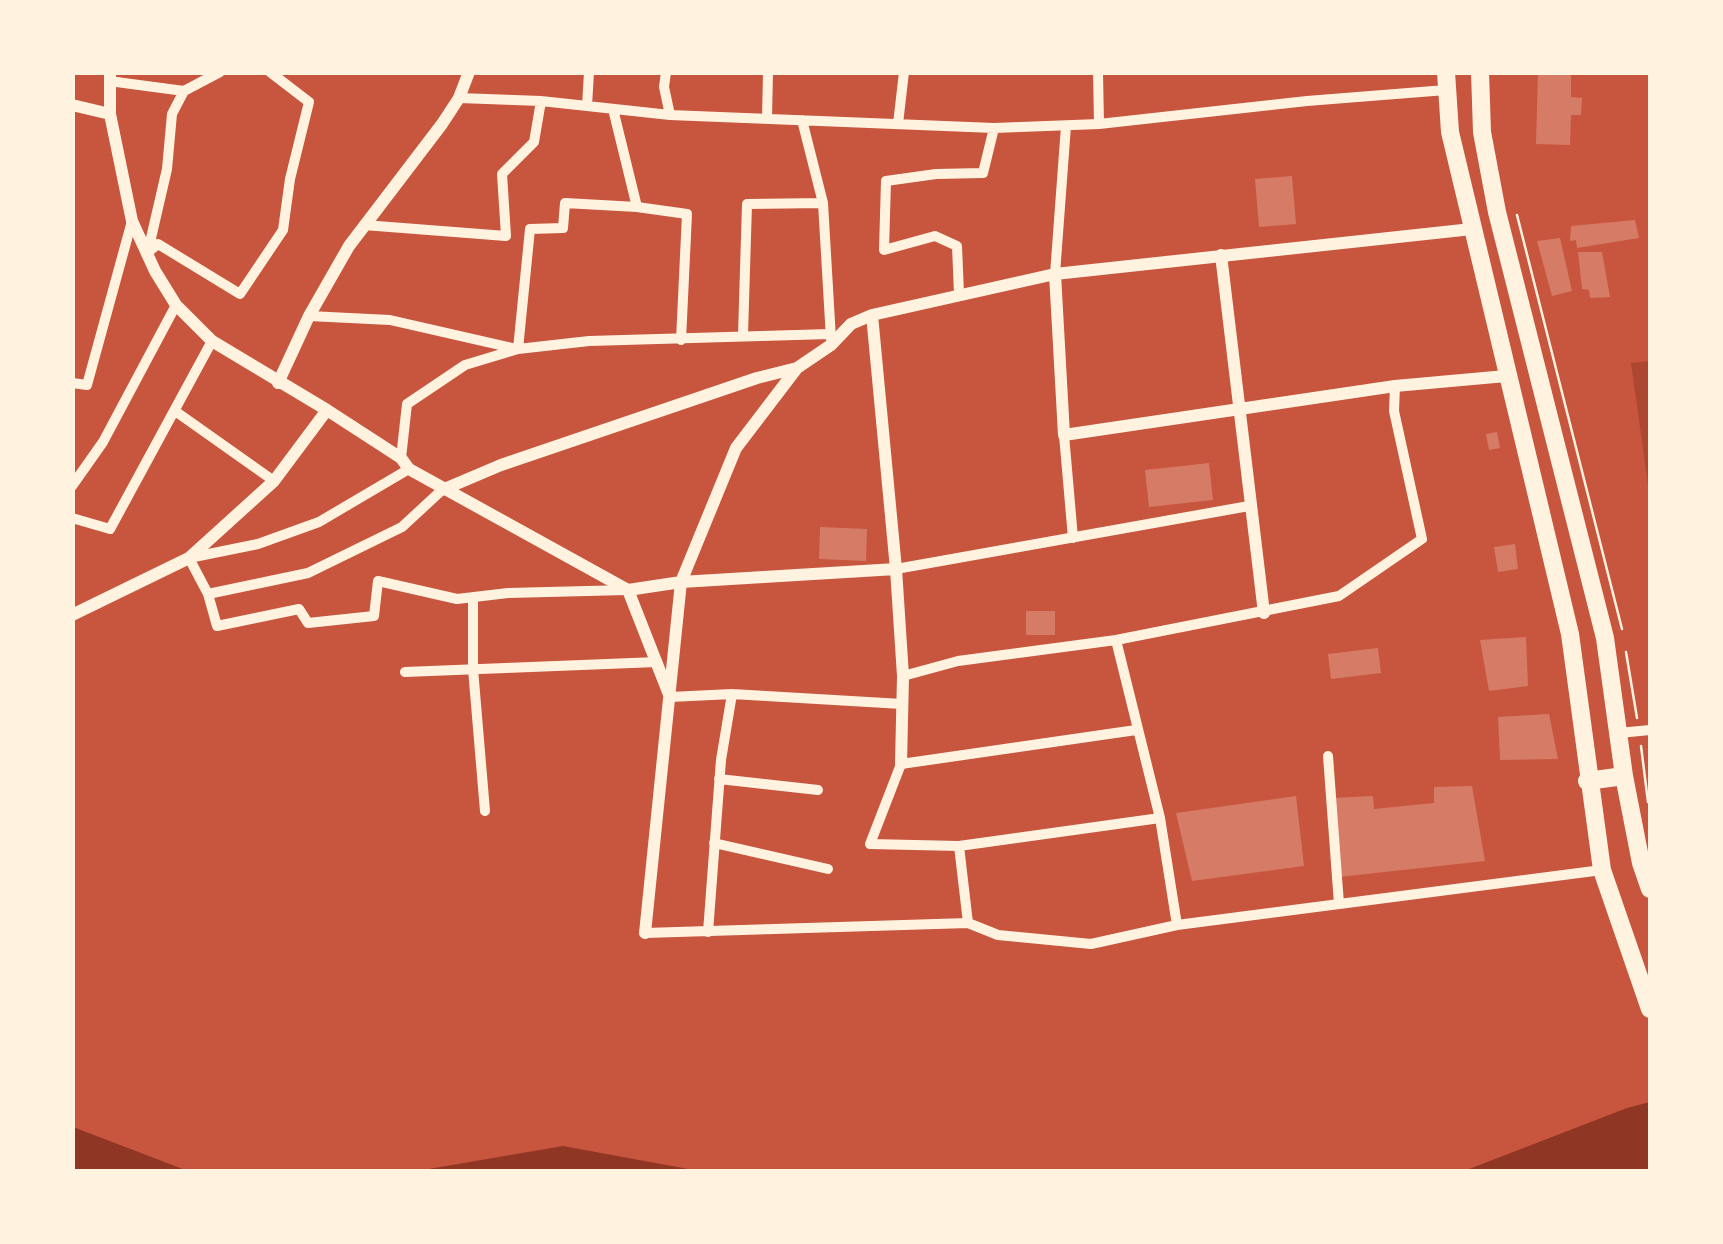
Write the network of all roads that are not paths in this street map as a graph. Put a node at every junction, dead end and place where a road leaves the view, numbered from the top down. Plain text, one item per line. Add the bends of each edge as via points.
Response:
1 (220, 72) edge
2 (270, 72) edge
3 (468, 72) edge
4 (588, 72) edge
5 (666, 72) edge
6 (768, 72) edge
7 (904, 72) edge
8 (1098, 72) edge
9 (1480, 72) edge
10 (109, 77) edge
11 (1446, 82) edge
12 (184, 91) junction
13 (459, 98) junction
14 (542, 101) junction
15 (73, 106) edge
16 (587, 106) junction
17 (612, 109) junction
18 (110, 114) junction
19 (670, 115) junction
20 (72, 116) edge
21 (767, 119) junction
22 (802, 120) junction
23 (898, 124) junction
24 (1100, 124) junction
25 (1066, 126) junction
26 (994, 128) junction
27 (823, 202) junction
28 (637, 207) junction
29 (132, 221) junction
30 (1500, 223) junction
31 (364, 225) junction
32 (1472, 229) junction
33 (148, 252) junction
34 (1220, 254) junction
35 (1054, 274) junction
36 (959, 294) junction
37 (176, 305) junction
38 (872, 315) junction
39 (309, 316) junction
40 (743, 336) junction
41 (681, 340) junction
42 (831, 340) junction
43 (212, 341) junction
44 (518, 349) junction
45 (796, 368) junction
46 (1506, 376) junction
47 (72, 383) edge
48 (278, 383) junction
49 (1395, 386) junction
50 (327, 410) junction
51 (175, 411) junction
52 (1238, 412) junction
53 (1064, 435) junction
54 (405, 463) junction
55 (274, 481) junction
56 (72, 486) edge
57 (442, 490) junction
58 (1249, 506) junction
59 (72, 518) edge
60 (1073, 538) junction
61 (189, 558) junction
62 (896, 569) junction
63 (682, 582) junction
64 (628, 590) junction
65 (208, 594) junction
66 (474, 597) junction
67 (1264, 613) junction
68 (72, 615) edge
69 (1116, 640) junction
70 (657, 662) junction
71 (473, 669) junction
72 (405, 672) dead end
73 (903, 676) junction
74 (732, 694) junction
75 (670, 697) junction
76 (902, 704) junction
77 (1136, 730) junction
78 (1650, 730) edge
79 (1618, 733) junction
80 (1328, 756) dead end
81 (901, 764) junction
82 (1624, 776) junction
83 (719, 779) junction
84 (1588, 781) junction
85 (818, 790) dead end
86 (485, 811) dead end
87 (1160, 818) junction
88 (714, 843) junction
89 (958, 846) junction
90 (828, 869) dead end
91 (1602, 870) junction
92 (1650, 888) edge
93 (1339, 904) junction
94 (968, 923) junction
95 (1177, 926) junction
96 (708, 932) junction
97 (645, 934) joint
98 (1650, 1009) edge

1 - 12 street
2 - 33 street via 308,102 283,230 240,294 158,244
3 - 13 street
4 - 16 street
5 - 19 street
6 - 21 street
7 - 23 street
8 - 24 street
9 - 30 main road via 1482,132
10 - 12 street
10 - 18 street
11 - 24 street
11 - 32 main road
12 - 33 street via 172,114
13 - 14 street
13 - 31 street
14 - 16 street
14 - 31 street via 534,142 502,174 506,236
15 - 18 street
15 - 20 street
16 - 17 street
17 - 19 street
17 - 28 street
18 - 29 street
19 - 21 street
21 - 22 street
22 - 23 street
22 - 27 street
23 - 26 street
24 - 25 street
25 - 26 street
25 - 35 street
26 - 36 street via 984,173 886,181 884,250 934,236 958,246
27 - 40 street via 747,204
27 - 42 street
28 - 41 street via 686,214
28 - 44 street via 565,203 563,228 530,230
29 - 33 street
29 - 47 street via 86,385
30 - 32 main road
30 - 79 main road via 1606,638
31 - 39 street
32 - 34 street
32 - 46 main road
33 - 37 street
34 - 35 street
34 - 52 street
35 - 36 street
35 - 53 street
36 - 38 street
37 - 43 street
37 - 56 street
38 - 42 street
38 - 62 street
39 - 44 street via 390,320
39 - 48 street
40 - 41 street
40 - 42 street
41 - 44 street
42 - 45 street
43 - 48 street
43 - 51 street
44 - 54 street via 465,364 407,404
45 - 57 street
45 - 63 street via 736,448
46 - 49 street
46 - 84 main road via 1570,634
48 - 50 street
49 - 52 street
49 - 67 street via 1394,411 1422,539 1339,596
50 - 54 street
50 - 55 street
51 - 55 street
51 - 59 street via 110,529
52 - 53 street
52 - 58 street
53 - 60 street
54 - 57 street
54 - 61 street via 319,522
55 - 61 street
57 - 64 street
57 - 65 street via 402,527 308,573
58 - 60 street
58 - 67 street
60 - 62 street
61 - 65 street
61 - 68 street
62 - 63 street
62 - 73 street
63 - 64 street
63 - 75 street
64 - 66 street
64 - 70 street
65 - 66 street via 217,626 300,609 308,622 374,616 378,581
66 - 71 street
67 - 69 street
69 - 73 street via 958,660
69 - 77 street
70 - 71 street
70 - 75 street
71 - 72 street
71 - 86 street
73 - 76 street
74 - 75 street
74 - 76 street
74 - 83 street
75 - 97 street
76 - 81 street
77 - 81 street
77 - 87 street
78 - 79 street
79 - 82 main road
80 - 93 street
81 - 89 street via 870,844
82 - 84 main road
82 - 92 main road
83 - 85 street
83 - 88 street
84 - 91 main road
87 - 89 street
87 - 95 street
88 - 90 street
88 - 96 street
89 - 94 street
91 - 93 street
91 - 98 main road
93 - 95 street
94 - 95 street via 998,936 1091,944
94 - 96 street
96 - 97 street

